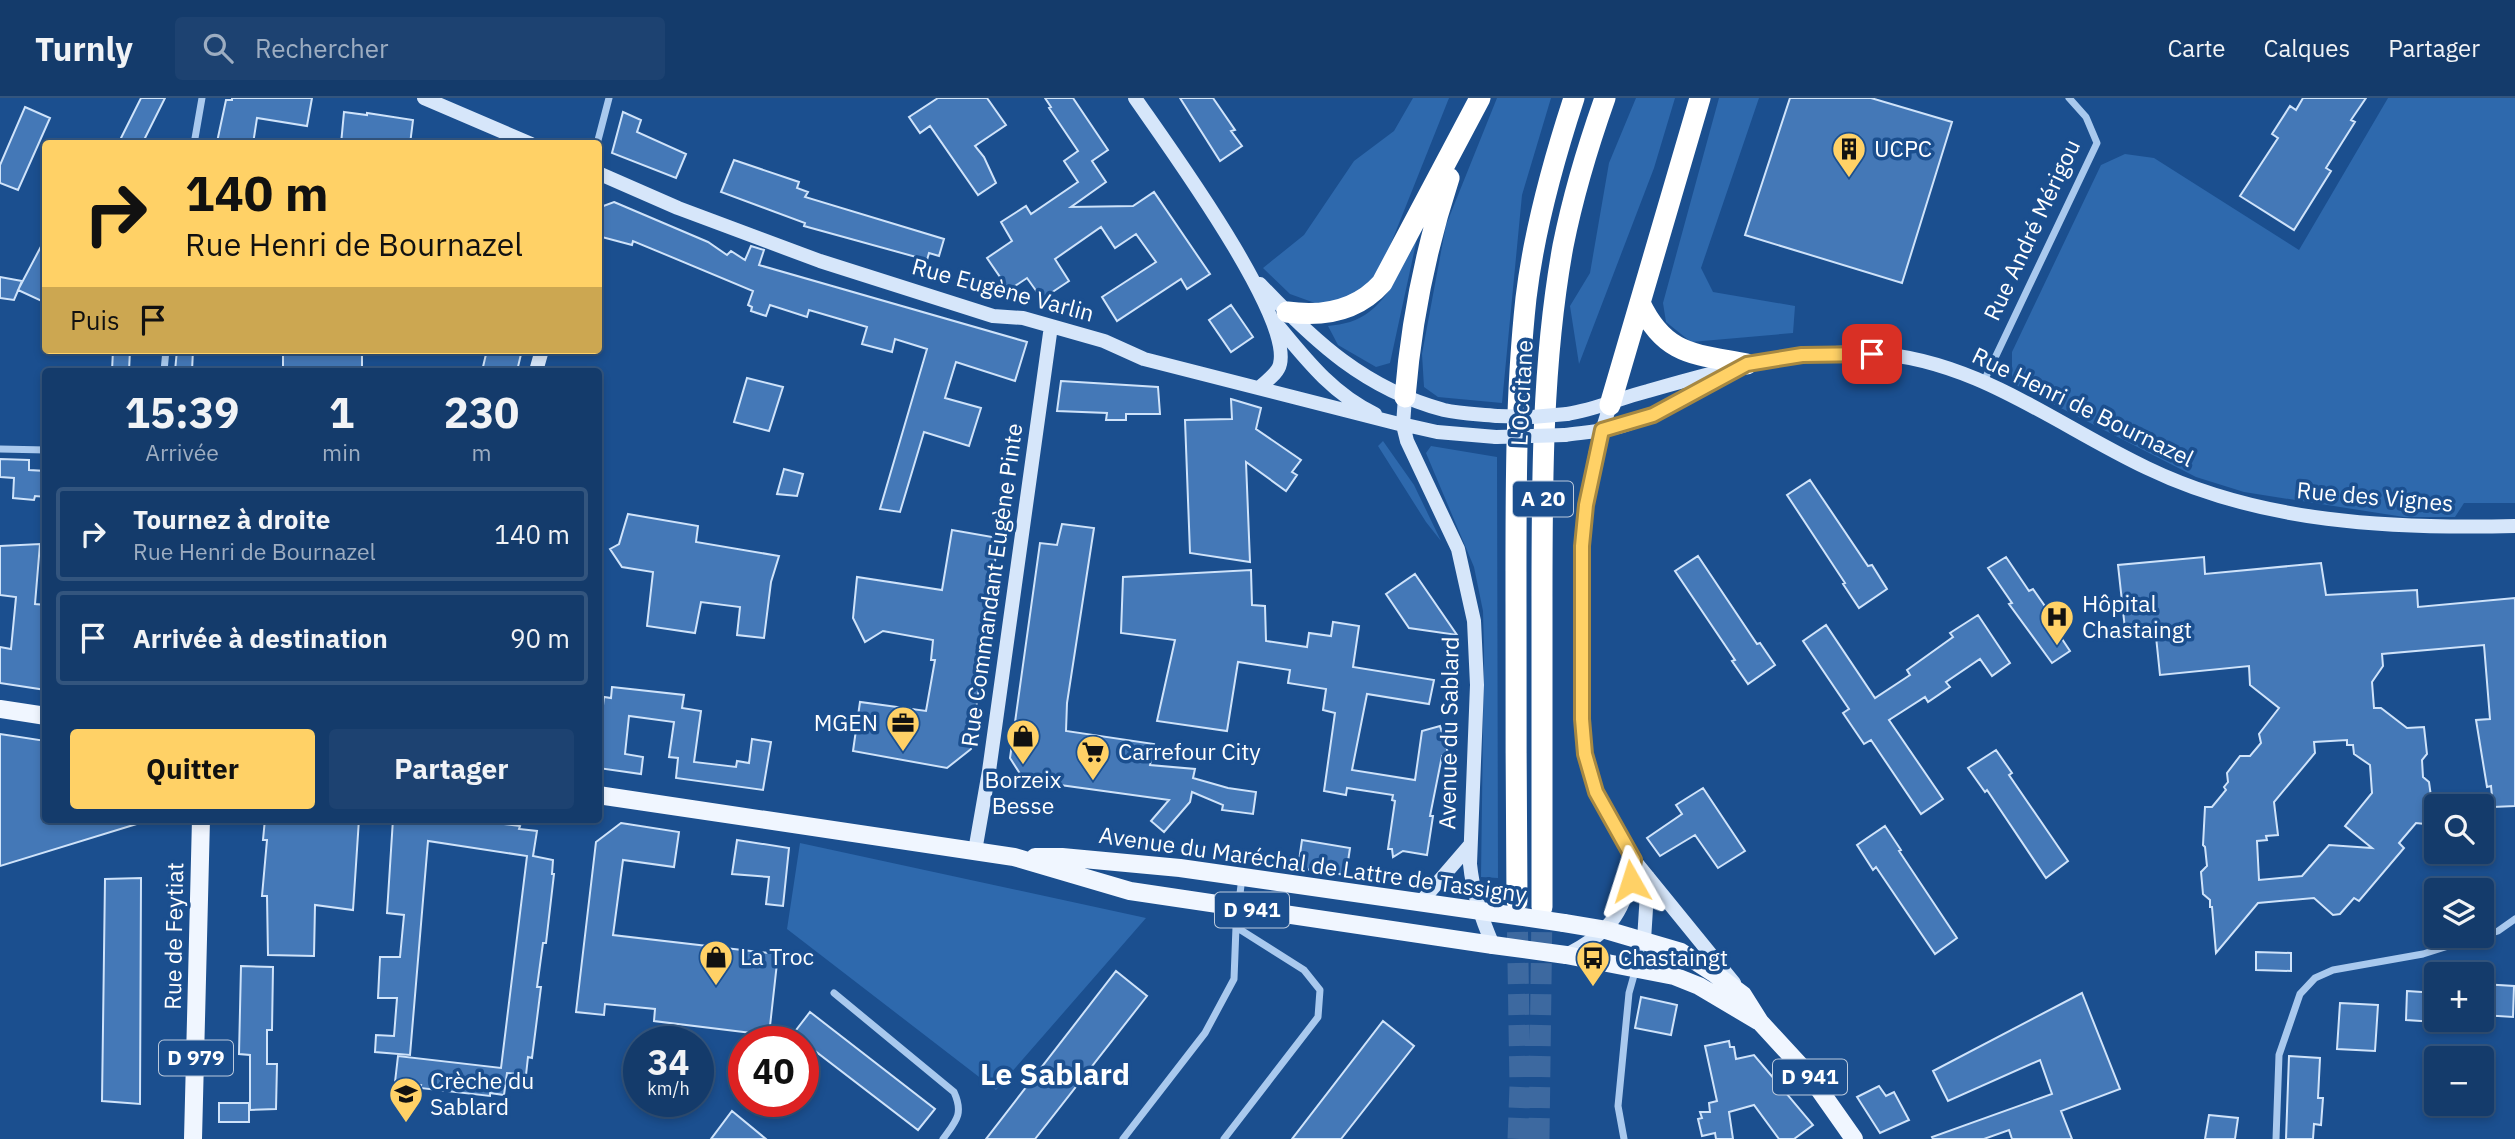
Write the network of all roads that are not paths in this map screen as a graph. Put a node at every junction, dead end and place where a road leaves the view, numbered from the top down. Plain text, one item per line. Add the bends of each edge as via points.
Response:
1 (202, 98) edge
2 (424, 98) edge
3 (609, 98) edge
4 (1135, 98) edge
5 (1574, 98) edge
6 (1605, 98) edge
7 (1700, 98) edge
8 (2069, 98) edge
9 (1479, 101) edge
10 (195, 140) edge
11 (522, 140) edge
12 (598, 140) edge
13 (602, 175) edge
14 (1640, 303) junction
15 (1278, 313) junction
16 (1051, 326) junction
17 (1747, 364) junction
18 (1984, 381) junction
19 (1259, 387) junction
20 (1405, 397) junction
21 (1610, 405) junction
22 (1404, 425) junction
23 (1602, 430) junction
24 (0, 449) edge
25 (42, 450) edge
26 (2232, 500) joint
27 (2515, 526) edge
28 (0, 709) edge
29 (42, 715) edge
30 (602, 796) edge
31 (201, 823) edge
32 (1470, 845) junction
33 (975, 851) junction
34 (1014, 857) junction
35 (1634, 860) junction
36 (1242, 877) junction
37 (1648, 877) junction
38 (1517, 901) tunnel mouth
39 (1420, 903) junction
40 (1542, 907) tunnel mouth
41 (1237, 908) junction
42 (1487, 912) junction
43 (2515, 919) edge
44 (1236, 927) junction
45 (1606, 930) junction
46 (2494, 932) edge
47 (1644, 940) junction
48 (1493, 945) junction
49 (2442, 948) edge
50 (1566, 955) junction
51 (1634, 967) junction
52 (834, 993) dead end
53 (1744, 995) junction
54 (1760, 1022) junction
55 (193, 1139) edge
56 (943, 1139) edge
57 (1123, 1139) edge
58 (1224, 1139) edge
59 (1624, 1139) edge
60 (1854, 1139) edge
61 (2276, 1139) edge

1 - 10 street
2 - 11 street
3 - 12 street
4 - 15 street
5 - 38 highway, L'Occitane / A 20 via 1542,213 1522,358 1516,542
6 - 40 highway, L'Occitane / A 20 via 1564,245 1548,376 1542,526
7 - 14 highway
8 - 18 street, Rue André Mérigou via 2086,117 2097,144
9 - 15 highway via 1371,296 1335,312
9 - 20 highway via 1454,160 1429,249
13 - 16 street, Rue Eugène Varlin via 820,261 993,316
14 - 17 highway via 1666,341 1685,352
14 - 21 highway
15 - 19 street via 1280,364
15 - 20 street via 1339,360
15 - 22 street via 1318,373 1371,412
16 - 19 street, Rue Eugène Varlin via 1104,341 1144,359
16 - 33 street, Rue Commandant Eugène Pinte
17 - 18 street, Rue Henri de Bournazel via 1802,355 1872,354 1941,365
17 - 21 street, Rue Henri de Bournazel
17 - 23 street, Rue Henri de Bournazel via 1653,415
18 - 26 street, Rue Henri de Bournazel via 2148,469
19 - 22 street, Rue Eugène Varlin
20 - 21 street, bridge via 1453,412 1497,416 1567,414
20 - 22 street, Avenue du Sablard
21 - 23 street
22 - 23 street, bridge via 1496,437
22 - 32 street, Avenue du Sablard via 1407,441 1458,549 1474,621 1477,685
23 - 35 street via 1582,546 1582,719 1585,754 1596,792
24 - 25 street
26 - 27 street, Rue des Vignes via 2342,521 2440,528
28 - 29 main road
30 - 33 main road, Avenue du Maréchal de Lattre de Tassigny / D 941
31 - 55 main road, Rue de Feytiat / D 979
32 - 39 street, Avenue du Sablard
32 - 42 street, Avenue du Sablard via 1472,883
33 - 34 main road, Avenue du Maréchal de Lattre de Tassigny / D 941
34 - 36 main road, Avenue du Maréchal de Lattre de Tassigny / D 941 via 1062,857
34 - 41 main road, Avenue du Maréchal de Lattre de Tassigny / D 941 via 1130,891
35 - 37 street
35 - 45 street via 1627,896
36 - 39 main road, Avenue du Maréchal de Lattre de Tassigny / D 941
36 - 41 street
37 - 47 street
37 - 53 street
39 - 42 main road, Avenue du Maréchal de Lattre de Tassigny / D 941
41 - 44 street
41 - 48 main road, Avenue du Maréchal de Lattre de Tassigny / D 941
42 - 45 main road, Avenue du Maréchal de Lattre de Tassigny / D 941, bridge
42 - 48 street, Avenue du Sablard
43 - 46 street
44 - 57 street via 1234,979 1205,1033
44 - 58 street via 1304,970 1320,990 1318,1017
45 - 47 main road, Avenue du Maréchal de Lattre de Tassigny / D 941
45 - 50 street
47 - 51 street
47 - 53 main road, Avenue du Maréchal de Lattre de Tassigny / D 941 via 1681,952
48 - 50 main road, Avenue du Maréchal de Lattre de Tassigny / D 941, bridge
49 - 61 street via 2333,970 2315,978 2301,994 2278,1055
50 - 51 main road, Avenue du Maréchal de Lattre de Tassigny / D 941
51 - 54 main road, Avenue du Maréchal de Lattre de Tassigny / D 941 via 1699,986
51 - 59 street via 1618,1106
52 - 56 street via 954,1092 959,1117
53 - 54 main road, Avenue du Maréchal de Lattre de Tassigny / D 941
54 - 60 main road, Avenue du Maréchal de Lattre de Tassigny / D 941 via 1809,1075

